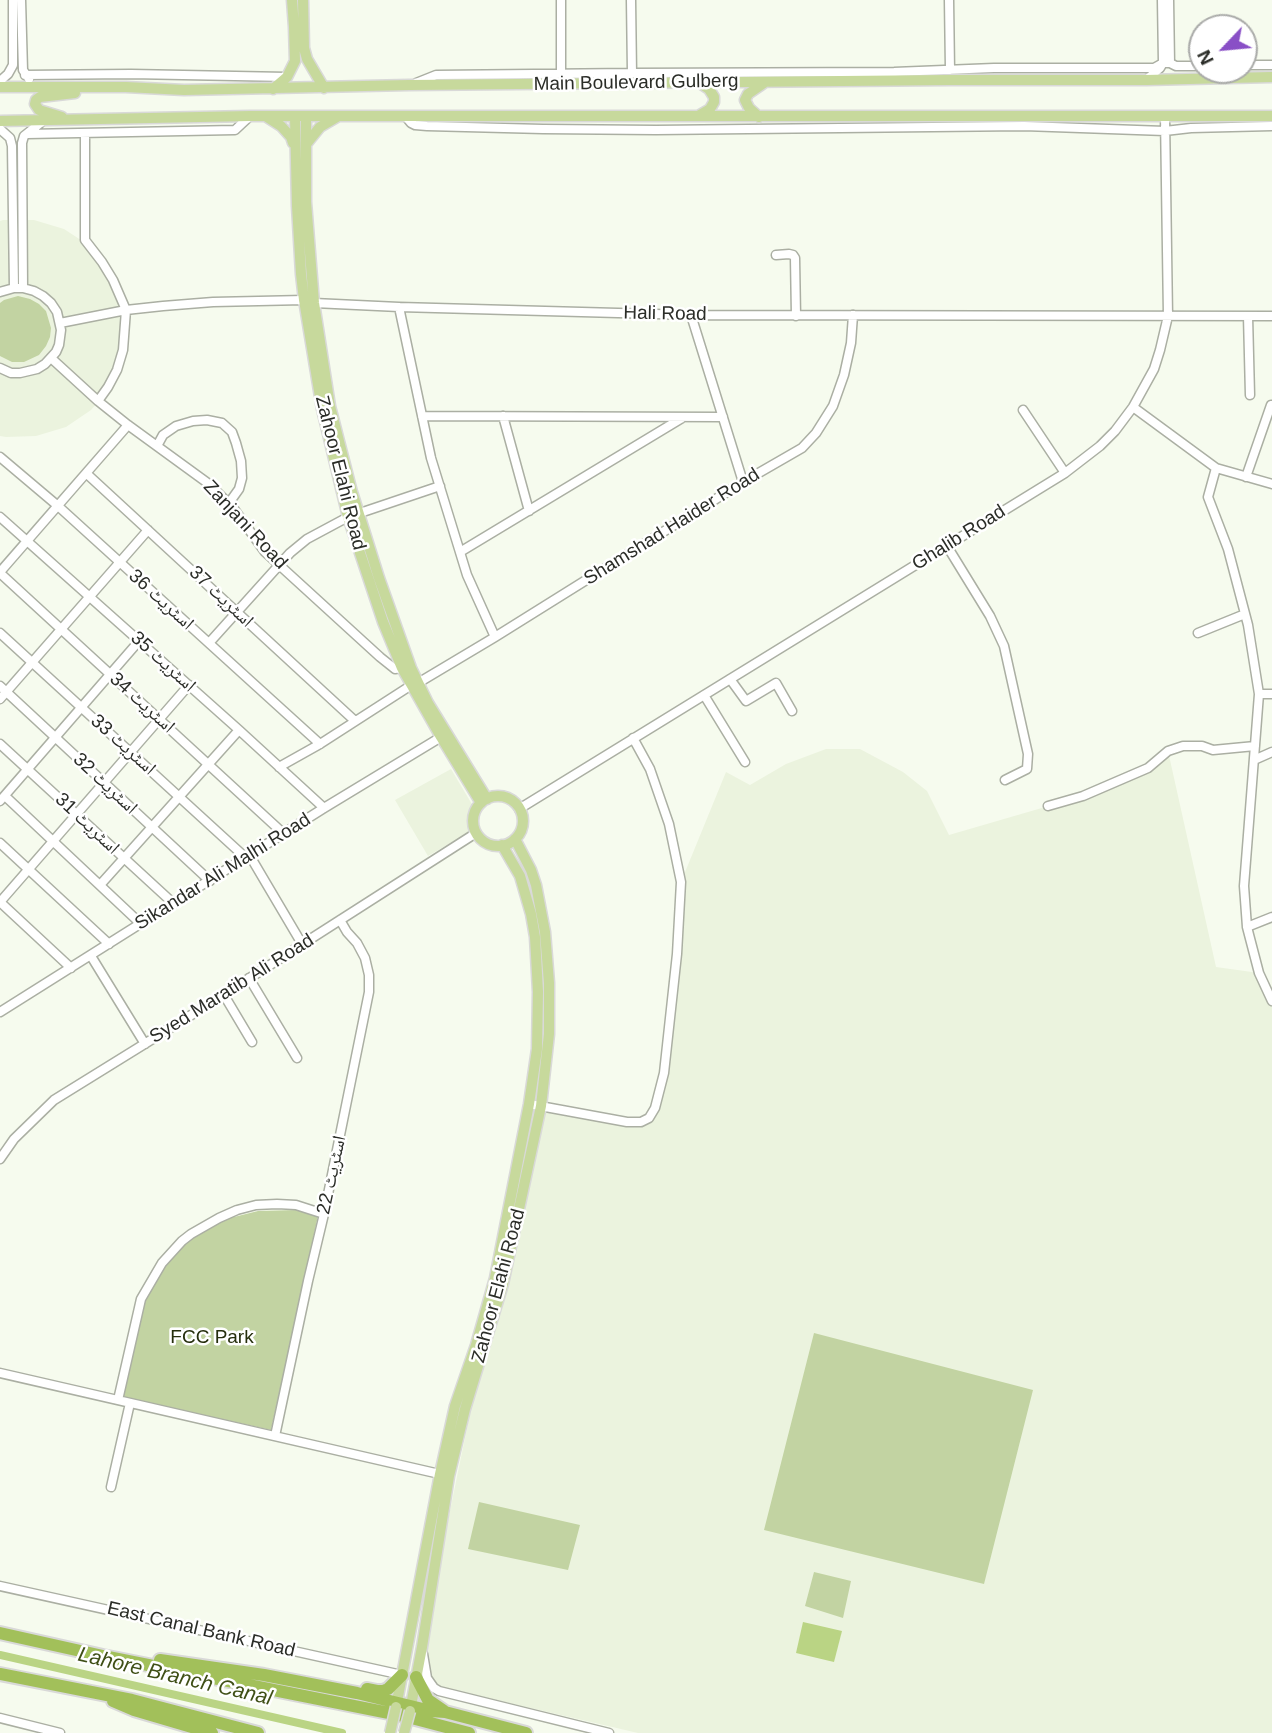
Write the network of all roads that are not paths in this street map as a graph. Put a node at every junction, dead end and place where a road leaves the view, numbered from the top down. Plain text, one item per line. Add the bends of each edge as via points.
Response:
1 (13, 0) edge
2 (21, 0) edge
3 (292, 0) edge
4 (303, 0) edge
5 (561, 0) edge
6 (631, 0) edge
7 (949, 0) edge
8 (1162, 0) edge
9 (1169, 0) edge
10 (1166, 63) junction
11 (1188, 66) edge
12 (950, 69) junction
13 (561, 73) junction
14 (632, 73) junction
15 (25, 75) junction
16 (286, 77) junction
17 (1272, 77) edge
18 (1146, 80) junction
19 (0, 81) edge
20 (767, 82) junction
21 (699, 83) junction
22 (410, 85) junction
23 (0, 87) edge
24 (40, 88) junction
25 (126, 88) junction
26 (324, 88) junction
27 (274, 89) junction
28 (250, 116) junction
29 (265, 116) junction
30 (1272, 116) edge
31 (295, 117) junction
32 (306, 117) junction
33 (338, 117) junction
34 (406, 117) junction
35 (696, 117) junction
36 (759, 117) junction
37 (1165, 117) junction
38 (73, 120) junction
39 (0, 121) edge
40 (43, 121) junction
41 (1272, 126) edge
42 (0, 129) edge
43 (1165, 131) junction
44 (85, 133) junction
45 (27, 134) junction
46 (307, 143) junction
47 (295, 146) junction
48 (776, 255) dead end
49 (13, 288) junction
50 (23, 288) junction
51 (0, 292) edge
52 (309, 302) junction
53 (399, 307) junction
54 (126, 310) junction
55 (691, 315) junction
56 (853, 315) junction
57 (796, 316) junction
58 (1168, 316) junction
59 (1248, 316) junction
60 (1272, 316) edge
61 (60, 323) junction
62 (51, 358) junction
63 (1, 371) edge
64 (1250, 395) dead end
65 (97, 401) junction
66 (1271, 405) edge
67 (1133, 407) junction
68 (1023, 410) dead end
69 (422, 416) junction
70 (503, 416) junction
71 (684, 417) junction
72 (723, 417) junction
73 (128, 425) junction
74 (158, 446) junction
75 (0, 457) edge
76 (1216, 468) junction
77 (1065, 472) junction
78 (87, 474) junction
79 (1246, 477) junction
80 (744, 482) junction
81 (1272, 484) edge
82 (440, 486) junction
83 (229, 503) junction
84 (58, 506) junction
85 (529, 511) junction
86 (354, 516) junction
87 (0, 517) edge
88 (148, 530) junction
89 (27, 541) junction
90 (947, 546) junction
91 (460, 552) junction
92 (120, 562) junction
93 (280, 565) junction
94 (0, 572) edge
95 (90, 597) junction
96 (237, 612) junction
97 (1245, 614) junction
98 (61, 629) junction
99 (0, 633) edge
100 (1198, 633) dead end
101 (495, 637) junction
102 (139, 641) junction
103 (209, 643) junction
104 (32, 662) junction
105 (401, 668) junction
106 (110, 674) junction
107 (730, 679) junction
108 (414, 684) junction
109 (189, 685) junction
110 (2, 692) edge
111 (1259, 694) junction
112 (1272, 694) edge
113 (704, 695) junction
114 (82, 707) junction
115 (792, 710) dead end
116 (160, 720) junction
117 (355, 721) junction
118 (239, 730) junction
119 (444, 735) junction
120 (55, 738) junction
121 (634, 738) junction
122 (0, 744) edge
123 (320, 744) junction
124 (1255, 746) junction
125 (131, 752) junction
126 (1272, 752) edge
127 (1254, 760) junction
128 (744, 762) dead end
129 (208, 764) junction
130 (279, 767) junction
131 (28, 769) junction
132 (1005, 780) dead end
133 (104, 783) junction
134 (180, 797) junction
135 (2, 799) edge
136 (484, 801) junction
137 (1048, 806) dead end
138 (324, 808) junction
139 (519, 809) junction
140 (77, 814) junction
141 (152, 827) junction
142 (476, 833) junction
143 (284, 834) junction
144 (515, 839) junction
145 (53, 842) junction
146 (0, 843) edge
147 (502, 845) junction
148 (248, 857) junction
149 (124, 858) junction
150 (29, 870) junction
151 (210, 881) junction
152 (100, 885) junction
153 (0, 902) edge
154 (174, 904) junction
155 (1272, 917) edge
156 (340, 920) junction
157 (141, 924) junction
158 (1247, 926) junction
159 (109, 944) junction
160 (302, 944) junction
161 (91, 956) junction
162 (71, 968) junction
163 (249, 978) junction
164 (223, 995) junction
165 (1272, 1001) edge
166 (0, 1012) edge
167 (252, 1042) dead end
168 (145, 1044) junction
169 (297, 1058) dead end
170 (529, 1104) junction
171 (541, 1106) junction
172 (0, 1159) edge
173 (324, 1214) junction
174 (0, 1373) edge
175 (118, 1400) junction
176 (130, 1402) junction
177 (275, 1436) junction
178 (444, 1475) junction
179 (111, 1487) dead end
180 (0, 1586) edge
181 (0, 1633) edge
182 (422, 1647) junction
183 (103, 1656) junction
184 (0, 1674) edge
185 (402, 1675) junction
186 (416, 1677) junction
187 (93, 1693) junction
188 (356, 1693) junction
189 (397, 1705) junction
190 (410, 1708) junction
191 (445, 1712) junction
192 (0, 1718) edge
193 (60, 1733) edge
194 (212, 1733) edge
195 (258, 1733) edge
196 (390, 1733) edge
197 (404, 1733) edge
198 (469, 1733) edge
199 (526, 1733) edge
200 (609, 1733) edge

1 - 19 street via 13,65
2 - 15 street
3 - 16 main road via 295,61
4 - 26 main road via 306,59
5 - 13 street
6 - 14 street
7 - 12 street
8 - 10 street
9 - 10 street
10 - 11 street
10 - 12 street via 1154,68
10 - 18 street
12 - 14 street
13 - 14 street
13 - 22 street via 436,75
15 - 16 street
15 - 24 street
16 - 27 main road
17 - 18 main road, Main Boulevard Gulberg
18 - 20 main road, Main Boulevard Gulberg
20 - 21 main road, Main Boulevard Gulberg
20 - 36 main road via 748,93 745,100
21 - 22 main road, Main Boulevard Gulberg
21 - 35 main road via 709,89 714,102
22 - 26 main road, Main Boulevard Gulberg
23 - 24 main road, Main Boulevard Gulberg
24 - 25 main road, Main Boulevard Gulberg
25 - 27 main road, Main Boulevard Gulberg
25 - 38 main road via 36,100 39,110
26 - 27 main road, Main Boulevard Gulberg
28 - 29 main road, Main Boulevard Gulberg
28 - 38 main road, Main Boulevard Gulberg
28 - 44 street via 235,130
29 - 31 main road, Main Boulevard Gulberg
29 - 47 main road via 286,131
30 - 37 main road, Main Boulevard Gulberg
31 - 32 main road, Main Boulevard Gulberg
31 - 47 main road, Zahoor Elahi Road
32 - 33 main road, Main Boulevard Gulberg
32 - 46 main road, Zahoor Elahi Road
33 - 34 main road, Main Boulevard Gulberg
33 - 46 main road via 320,127
34 - 35 main road, Main Boulevard Gulberg
34 - 43 street via 415,125 462,128 1024,126
35 - 36 main road, Main Boulevard Gulberg
36 - 37 main road, Main Boulevard Gulberg
37 - 43 street, Ghalib Road
38 - 40 main road, Main Boulevard Gulberg
39 - 40 main road, Main Boulevard Gulberg
40 - 45 street
41 - 43 street
42 - 49 street via 12,146
43 - 58 street, Ghalib Road
44 - 45 street
44 - 54 street via 85,240 113,280
45 - 50 street via 22,143
46 - 52 main road, Zahoor Elahi Road
47 - 52 main road, Zahoor Elahi Road via 301,274
48 - 57 street via 795,258
49 - 50 street
49 - 51 street
50 - 61 street via 51,303
52 - 53 street, Hali Road
52 - 54 street, Hali Road via 213,302
52 - 86 main road, Zahoor Elahi Road
53 - 55 street, Hali Road
53 - 69 street
54 - 61 street, Hali Road
54 - 65 street via 124,350
55 - 57 street, Hali Road
55 - 72 street
56 - 57 street, Hali Road
56 - 58 street, Hali Road
56 - 80 street, Shamshad Haider Road via 844,376 816,433 802,448
58 - 59 street, Hali Road
58 - 67 street, Ghalib Road via 1154,369
59 - 60 street, Hali Road
59 - 64 street
61 - 62 street via 61,338
62 - 63 street via 29,372
62 - 65 street, Zanjani Road
65 - 73 street, Zanjani Road
66 - 79 street
67 - 76 street
67 - 77 street, Ghalib Road via 1100,446
68 - 77 street
69 - 70 street
69 - 82 street
70 - 71 street
70 - 85 street
71 - 72 street
71 - 85 street
72 - 80 street
73 - 74 street, Zanjani Road
73 - 78 street
74 - 83 street, Zanjani Road
74 - 83 street via 163,435 176,426 207,420 222,423 232,432 241,461 239,489
75 - 84 street, اسٹریٹ 36
76 - 79 street
76 - 97 street via 1208,496
77 - 90 street, Ghalib Road
78 - 84 street
78 - 88 street, اسٹریٹ 37
79 - 81 street
80 - 101 street, Shamshad Haider Road
82 - 86 street
82 - 91 street
83 - 93 street, Zanjani Road
84 - 89 street
84 - 92 street, اسٹریٹ 36
85 - 91 street
86 - 93 street via 307,540
86 - 105 main road, Zahoor Elahi Road via 383,622
86 - 108 main road, Zahoor Elahi Road
87 - 89 street, اسٹریٹ 35
88 - 92 street
88 - 96 street, اسٹریٹ 37
89 - 94 street
89 - 95 street, اسٹریٹ 35
90 - 107 street, Ghalib Road
90 - 132 street via 1004,646 1028,754 1027,769
91 - 101 street
92 - 95 street
92 - 103 street, اسٹریٹ 36
93 - 96 street
93 - 105 street, Zanjani Road via 389,665
94 - 98 street, اسٹریٹ 34
95 - 98 street
95 - 102 street, اسٹریٹ 35
96 - 103 street
96 - 117 street, اسٹریٹ 37
97 - 100 street
97 - 111 street
98 - 104 street
98 - 106 street, اسٹریٹ 34
99 - 104 street, اسٹریٹ 33
101 - 108 street, Shamshad Haider Road
102 - 106 street
102 - 109 street, اسٹریٹ 35
103 - 123 street, اسٹریٹ 36
104 - 110 street
104 - 114 street, اسٹریٹ 33
105 - 108 main road, Zahoor Elahi Road
106 - 114 street
106 - 116 street, اسٹریٹ 34
107 - 113 street, Ghalib Road
107 - 115 street via 746,701 776,683
108 - 117 street, Shamshad Haider Road
108 - 119 main road, Zahoor Elahi Road
109 - 116 street
109 - 118 street, اسٹریٹ 35
110 - 120 street, اسٹریٹ 32
111 - 112 street
111 - 124 street
113 - 121 street, Ghalib Road
113 - 128 street
114 - 120 street
114 - 125 street, اسٹریٹ 33
116 - 125 street
116 - 129 street, اسٹریٹ 34
117 - 123 street, Shamshad Haider Road
118 - 129 street
118 - 130 street, اسٹریٹ 35
119 - 136 main road, Zahoor Elahi Road
119 - 138 street, Sikandar Ali Malhi Road
120 - 131 street
120 - 133 street, اسٹریٹ 32
121 - 139 street, Ghalib Road
121 - 171 street via 670,824 681,882 664,1073 654,1108 641,1122
122 - 131 street, اسٹریٹ 31
123 - 130 street, Shamshad Haider Road
124 - 127 street
124 - 137 street via 1213,750 1183,746 1137,773
125 - 133 street
125 - 134 street, اسٹریٹ 33
126 - 127 street
127 - 158 street via 1244,886
129 - 134 street
129 - 143 street, اسٹریٹ 34
130 - 138 street, اسٹریٹ 35
131 - 135 street
131 - 140 street, اسٹریٹ 31
133 - 140 street
133 - 141 street, اسٹریٹ 32
134 - 141 street
134 - 148 street, اسٹریٹ 33
135 - 145 street
136 - 139 main road via 502,797
136 - 142 main road via 473,817
138 - 143 street, Sikandar Ali Malhi Road
139 - 144 main road via 522,825
140 - 145 street
140 - 149 street, اسٹریٹ 31
141 - 149 street
141 - 151 street, اسٹریٹ 32
142 - 147 main road via 487,843
142 - 156 street, Syed Maratib Ali Road
143 - 148 street, Sikandar Ali Malhi Road
144 - 147 main road
144 - 171 main road, Zahoor Elahi Road via 536,885 545,932 549,1034
145 - 150 street
145 - 152 street
146 - 150 street
147 - 170 main road, Zahoor Elahi Road via 520,876 535,937 537,1049
148 - 151 street, Sikandar Ali Malhi Road
148 - 160 street, اسٹریٹ 33
149 - 152 street
149 - 154 street, اسٹریٹ 31
150 - 153 street
150 - 159 street
151 - 154 street, Sikandar Ali Malhi Road
152 - 157 street
153 - 162 street
154 - 157 street, Sikandar Ali Malhi Road
155 - 158 street
156 - 160 street, Syed Maratib Ali Road
156 - 173 street, اسٹریٹ 22 via 365,958 369,992
157 - 159 street, Sikandar Ali Malhi Road
158 - 165 street
159 - 161 street, Sikandar Ali Malhi Road
160 - 163 street, Syed Maratib Ali Road
161 - 162 street, Sikandar Ali Malhi Road
161 - 168 street
162 - 166 street, Sikandar Ali Malhi Road
163 - 164 street, Syed Maratib Ali Road
163 - 169 street
164 - 167 street
164 - 168 street, Syed Maratib Ali Road
168 - 172 street, Syed Maratib Ali Road via 54,1100
170 - 171 street
170 - 178 main road, Zahoor Elahi Road via 495,1278 455,1406
171 - 178 main road, Zahoor Elahi Road via 503,1284
173 - 175 street via 296,1205 256,1205 219,1218 182,1241 162,1263 141,1299
173 - 177 street, اسٹریٹ 22
174 - 175 street
175 - 176 street
176 - 177 street
176 - 179 street
177 - 178 street
178 - 182 main road, Zahoor Elahi Road
178 - 185 main road, Zahoor Elahi Road
180 - 185 street, East Canal Bank Road
181 - 183 highway
182 - 186 main road, Zahoor Elahi Road
182 - 200 street via 427,1678 439,1691
183 - 188 highway via 175,1661
183 - 198 highway
184 - 187 highway
185 - 188 highway via 383,1691
185 - 189 main road, Zahoor Elahi Road
186 - 190 main road, Zahoor Elahi Road
186 - 191 highway via 428,1700
187 - 194 highway
187 - 195 highway
188 - 189 highway
189 - 190 highway
189 - 196 main road, Zahoor Elahi Road, bridge
190 - 191 highway
190 - 197 main road, Zahoor Elahi Road, bridge
191 - 199 highway
192 - 193 street

